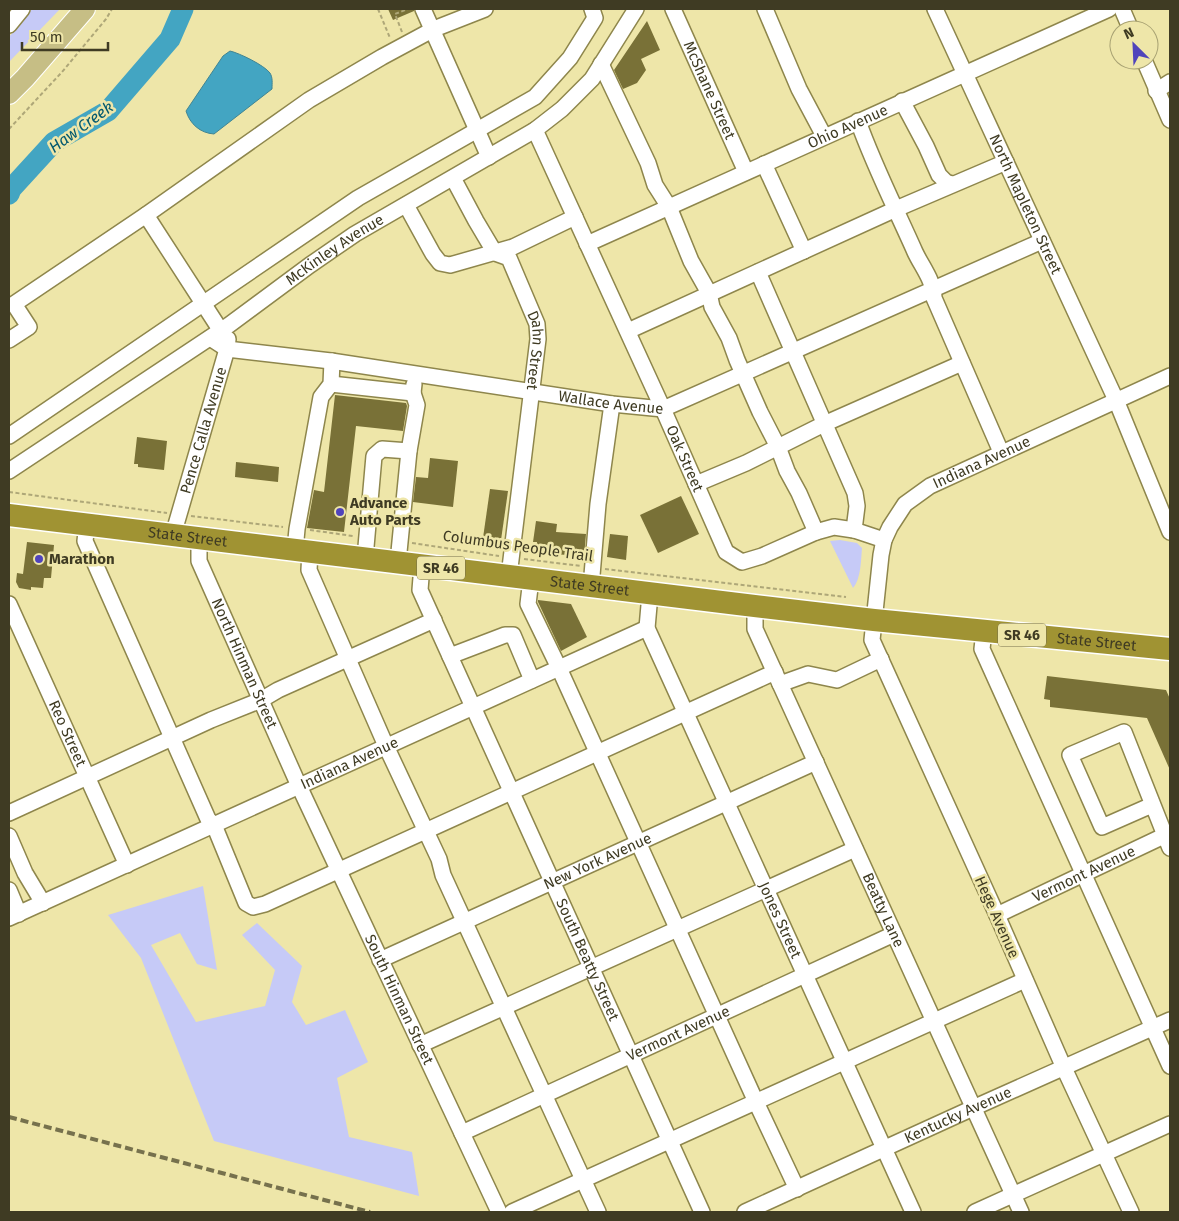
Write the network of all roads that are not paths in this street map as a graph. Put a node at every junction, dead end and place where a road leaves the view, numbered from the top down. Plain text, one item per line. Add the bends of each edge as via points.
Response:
1 (22, 9) edge
2 (86, 9) edge
3 (423, 9) edge
4 (485, 9) edge
5 (592, 9) edge
6 (636, 9) edge
7 (673, 9) edge
8 (765, 9) edge
9 (935, 9) edge
10 (1109, 9) edge
11 (1091, 12) edge
12 (9, 25) edge
13 (434, 30) junction
14 (601, 64) junction
15 (1148, 70) edge
16 (965, 73) junction
17 (1170, 82) edge
18 (1156, 91) junction
19 (9, 94) edge
20 (902, 101) junction
21 (1170, 120) edge
22 (858, 121) junction
23 (477, 129) junction
24 (535, 130) junction
25 (824, 136) junction
26 (489, 157) junction
27 (1006, 162) junction
28 (764, 164) junction
29 (746, 172) junction
30 (453, 178) junction
31 (952, 184) junction
32 (406, 205) junction
33 (669, 207) junction
34 (896, 209) junction
35 (146, 215) junction
36 (575, 217) junction
37 (1042, 241) junction
38 (588, 244) junction
39 (804, 251) junction
40 (495, 253) junction
41 (758, 272) junction
42 (934, 289) junction
43 (709, 293) junction
44 (204, 303) junction
45 (220, 331) junction
46 (628, 331) junction
47 (9, 340) edge
48 (227, 349) junction
49 (793, 351) junction
50 (332, 362) junction
51 (962, 363) junction
52 (415, 374) junction
53 (743, 374) junction
54 (1170, 376) edge
55 (331, 384) junction
56 (531, 392) junction
57 (413, 393) junction
58 (1116, 400) junction
59 (612, 404) junction
60 (663, 409) junction
61 (824, 424) junction
62 (9, 436) edge
63 (778, 447) junction
64 (409, 451) junction
65 (1001, 452) junction
66 (9, 470) edge
67 (696, 484) junction
68 (9, 515) edge
69 (87, 524) junction
70 (176, 525) junction
71 (854, 530) junction
72 (816, 532) junction
73 (1170, 532) edge
74 (199, 538) junction
75 (884, 540) junction
76 (301, 543) junction
77 (366, 548) junction
78 (399, 552) junction
79 (422, 565) junction
80 (517, 571) junction
81 (592, 577) junction
82 (650, 594) junction
83 (9, 604) edge
84 (755, 606) junction
85 (434, 620) junction
86 (874, 620) junction
87 (538, 625) junction
88 (647, 628) junction
89 (984, 631) junction
90 (513, 635) junction
91 (1170, 649) edge
92 (450, 656) junction
93 (348, 658) junction
94 (881, 660) junction
95 (560, 668) junction
96 (778, 678) junction
97 (532, 680) junction
98 (261, 700) junction
99 (473, 707) junction
100 (686, 713) junction
101 (172, 738) junction
102 (386, 746) junction
103 (597, 754) junction
104 (816, 762) junction
105 (88, 777) junction
106 (299, 786) junction
107 (512, 793) junction
108 (727, 802) junction
109 (1152, 805) junction
110 (9, 813) edge
111 (214, 825) junction
112 (426, 832) junction
113 (9, 836) edge
114 (1168, 839) edge
115 (638, 843) junction
116 (855, 849) junction
117 (127, 865) junction
118 (339, 871) junction
119 (1085, 874) junction
120 (552, 882) junction
121 (766, 889) junction
122 (9, 890) edge
123 (44, 903) junction
124 (997, 915) junction
125 (14, 916) edge
126 (465, 921) junction
127 (677, 929) junction
128 (894, 934) junction
129 (380, 960) junction
130 (591, 968) junction
131 (805, 975) junction
132 (1025, 980) junction
133 (504, 1007) junction
134 (717, 1016) junction
135 (1170, 1020) edge
136 (933, 1021) junction
137 (1152, 1028) junction
138 (420, 1045) junction
139 (630, 1056) junction
140 (845, 1061) junction
141 (1170, 1066) edge
142 (1064, 1068) junction
143 (545, 1095) junction
144 (756, 1102) junction
145 (972, 1108) junction
146 (1170, 1124) edge
147 (462, 1133) junction
148 (669, 1141) junction
149 (885, 1149) junction
150 (1104, 1154) junction
151 (583, 1180) junction
152 (797, 1189) junction
153 (1013, 1195) junction
154 (499, 1212) edge
155 (512, 1212) edge
156 (598, 1212) edge
157 (702, 1212) edge
158 (745, 1212) edge
159 (913, 1212) edge
160 (975, 1212) edge
161 (1020, 1212) edge
162 (1130, 1212) edge

1 - 12 street
2 - 19 main road
3 - 13 street
4 - 13 street
5 - 23 street via 595,18 585,36 535,97
6 - 14 street, McKinley Avenue
7 - 29 street, McShane Street
8 - 25 street via 799,89
9 - 16 street, North Mapleton Street
10 - 11 street, Ohio Avenue
11 - 16 street, Ohio Avenue
13 - 23 street
13 - 35 street via 309,100
14 - 24 street, McKinley Avenue via 592,79 562,109
14 - 33 street via 648,163 655,185
15 - 18 street
16 - 20 street, Ohio Avenue
16 - 27 street, North Mapleton Street
17 - 18 street
18 - 21 street
20 - 22 street, Ohio Avenue
20 - 31 street via 939,175
22 - 25 street, Ohio Avenue
22 - 34 street
23 - 26 street
23 - 44 street via 358,198
24 - 26 street, McKinley Avenue
24 - 36 street, Oak Street
25 - 28 street, Ohio Avenue
26 - 30 street, McKinley Avenue
27 - 31 street
27 - 37 street, North Mapleton Street
28 - 29 street, Ohio Avenue
28 - 39 street
29 - 33 street, Ohio Avenue
30 - 32 street, McKinley Avenue
30 - 40 street, Dahn Street
31 - 34 street
32 - 40 street via 440,263 450,266
32 - 45 street, McKinley Avenue via 310,265
33 - 38 street, Ohio Avenue
33 - 43 street via 691,261
34 - 39 street
34 - 42 street
35 - 44 street
35 - 47 street via 14,304 29,327
36 - 38 street, Oak Street
36 - 40 street
37 - 42 street, Wallace Avenue
37 - 58 street, North Mapleton Street
38 - 46 street, Oak Street
39 - 41 street
40 - 56 street, Dahn Street via 509,258 536,324 538,339
41 - 43 street
41 - 49 street
42 - 49 street, Wallace Avenue
42 - 51 street via 934,298
43 - 46 street
43 - 53 street via 712,307
44 - 45 street
44 - 62 street
45 - 48 street, Wallace Avenue
45 - 48 street, Pence Calla Avenue
45 - 66 street, McKinley Avenue
46 - 60 street, Oak Street
48 - 50 street, Wallace Avenue
48 - 70 street, Pence Calla Avenue
49 - 53 street, Wallace Avenue
49 - 61 street
50 - 52 street, Wallace Avenue
50 - 55 street
51 - 61 street
51 - 65 street
52 - 56 street, Wallace Avenue
52 - 57 street
53 - 60 street, Wallace Avenue
53 - 63 street
54 - 58 street, Indiana Avenue
55 - 57 street
55 - 76 street via 321,398
56 - 59 street, Wallace Avenue
56 - 80 street, Dahn Street
57 - 64 street via 417,405
58 - 65 street, Indiana Avenue
58 - 73 street, North Mapleton Street
59 - 60 street, Wallace Avenue
59 - 81 street
60 - 67 street, Oak Street
61 - 63 street
61 - 71 street via 855,493
63 - 67 street
63 - 72 street
64 - 77 street via 382,449 374,456
64 - 78 street
65 - 75 street, Indiana Avenue via 930,486 905,504
67 - 72 street, Oak Street via 726,552 742,562
68 - 69 highway, State Street / SR 46
69 - 70 highway, State Street / SR 46
69 - 101 street via 85,541
70 - 74 highway, State Street / SR 46
71 - 72 street, Oak Street via 834,527
71 - 75 street, Oak Street
74 - 76 highway, State Street / SR 46
74 - 98 street, North Hinman Street via 199,561
75 - 86 street, Indiana Avenue
76 - 77 highway, State Street / SR 46
76 - 93 street via 309,570
77 - 78 highway, State Street / SR 46
78 - 79 highway, State Street / SR 46
79 - 80 highway, State Street / SR 46
79 - 85 street, South Beatty Street via 420,590
80 - 81 highway, State Street / SR 46
80 - 87 street, Dahn Street
81 - 82 highway, State Street / SR 46
82 - 84 highway, State Street / SR 46
82 - 88 street
83 - 105 street, Reo Street
84 - 86 highway, State Street / SR 46
84 - 96 street, Beatty Lane via 755,629
85 - 92 street, South Beatty Street
85 - 93 street
86 - 89 highway, State Street / SR 46
86 - 94 street, Hege Avenue via 872,640
87 - 90 street
87 - 95 street, Dahn Street
88 - 95 street, Indiana Avenue
88 - 100 street, Jones Street
89 - 91 highway, State Street / SR 46
89 - 119 street via 982,650
90 - 92 street via 505,635
90 - 97 street
92 - 99 street, South Beatty Street
93 - 98 street
93 - 102 street
94 - 96 street via 836,680 808,674
94 - 124 street, Hege Avenue
95 - 97 street, Indiana Avenue
95 - 103 street, Dahn Street
96 - 100 street
96 - 104 street, Beatty Lane
97 - 99 street, Indiana Avenue
98 - 101 street
98 - 106 street, North Hinman Street
99 - 102 street, Indiana Avenue
99 - 107 street, South Beatty Street
100 - 103 street
100 - 108 street, Jones Street
101 - 105 street
101 - 111 street via 208,819
102 - 106 street, Indiana Avenue
102 - 112 street
103 - 107 street
103 - 115 street, Dahn Street
104 - 108 street, New York Avenue
104 - 116 street, Beatty Lane
105 - 110 street
105 - 117 street, Reo Street
106 - 111 street, Indiana Avenue
106 - 118 street, South Hinman Street
107 - 112 street
107 - 120 street, South Beatty Street
108 - 115 street, New York Avenue
108 - 121 street, Jones Street
109 - 109 street via 1124,732 1070,755 1102,827
109 - 114 street
111 - 117 street, Indiana Avenue
111 - 118 street via 246,903 253,907
112 - 118 street
112 - 126 street
113 - 123 street via 25,873
114 - 119 street, Vermont Avenue
115 - 120 street, New York Avenue
115 - 127 street, Dahn Street
116 - 121 street
116 - 128 street, Beatty Lane
117 - 123 street, Indiana Avenue
118 - 129 street, South Hinman Street
119 - 124 street, Vermont Avenue
119 - 137 street
120 - 126 street, New York Avenue
120 - 130 street, South Beatty Street
121 - 127 street
121 - 131 street, Jones Street
122 - 125 street
123 - 125 street, Indiana Avenue
124 - 132 street, Hege Avenue
126 - 129 street, New York Avenue
126 - 133 street
127 - 130 street
127 - 134 street, Dahn Street
128 - 131 street, Vermont Avenue
128 - 136 street, Beatty Lane
129 - 138 street, South Hinman Street
130 - 133 street
130 - 139 street, South Beatty Street
131 - 134 street, Vermont Avenue
131 - 140 street, Jones Street
132 - 136 street
132 - 142 street, Hege Avenue
133 - 138 street
133 - 143 street
134 - 139 street, Vermont Avenue
134 - 144 street, Dahn Street
135 - 137 street, Kentucky Avenue
136 - 140 street
136 - 145 street, Beatty Lane
137 - 141 street
137 - 142 street, Kentucky Avenue
138 - 147 street, South Hinman Street
139 - 143 street, Vermont Avenue
139 - 148 street, South Beatty Street
140 - 144 street
140 - 149 street, Jones Street
142 - 145 street, Kentucky Avenue
142 - 150 street, Hege Avenue
143 - 147 street, Vermont Avenue
143 - 151 street
144 - 148 street
144 - 152 street, Dahn Street
145 - 149 street, Kentucky Avenue
145 - 153 street, Beatty Lane
146 - 150 street
147 - 154 street, South Hinman Street
148 - 151 street
148 - 157 street, South Beatty Street
149 - 152 street, Kentucky Avenue
149 - 159 street, Jones Street
150 - 153 street
150 - 162 street, Hege Avenue
151 - 155 street
151 - 156 street
152 - 158 street, Kentucky Avenue
153 - 160 street
153 - 161 street, Beatty Lane

